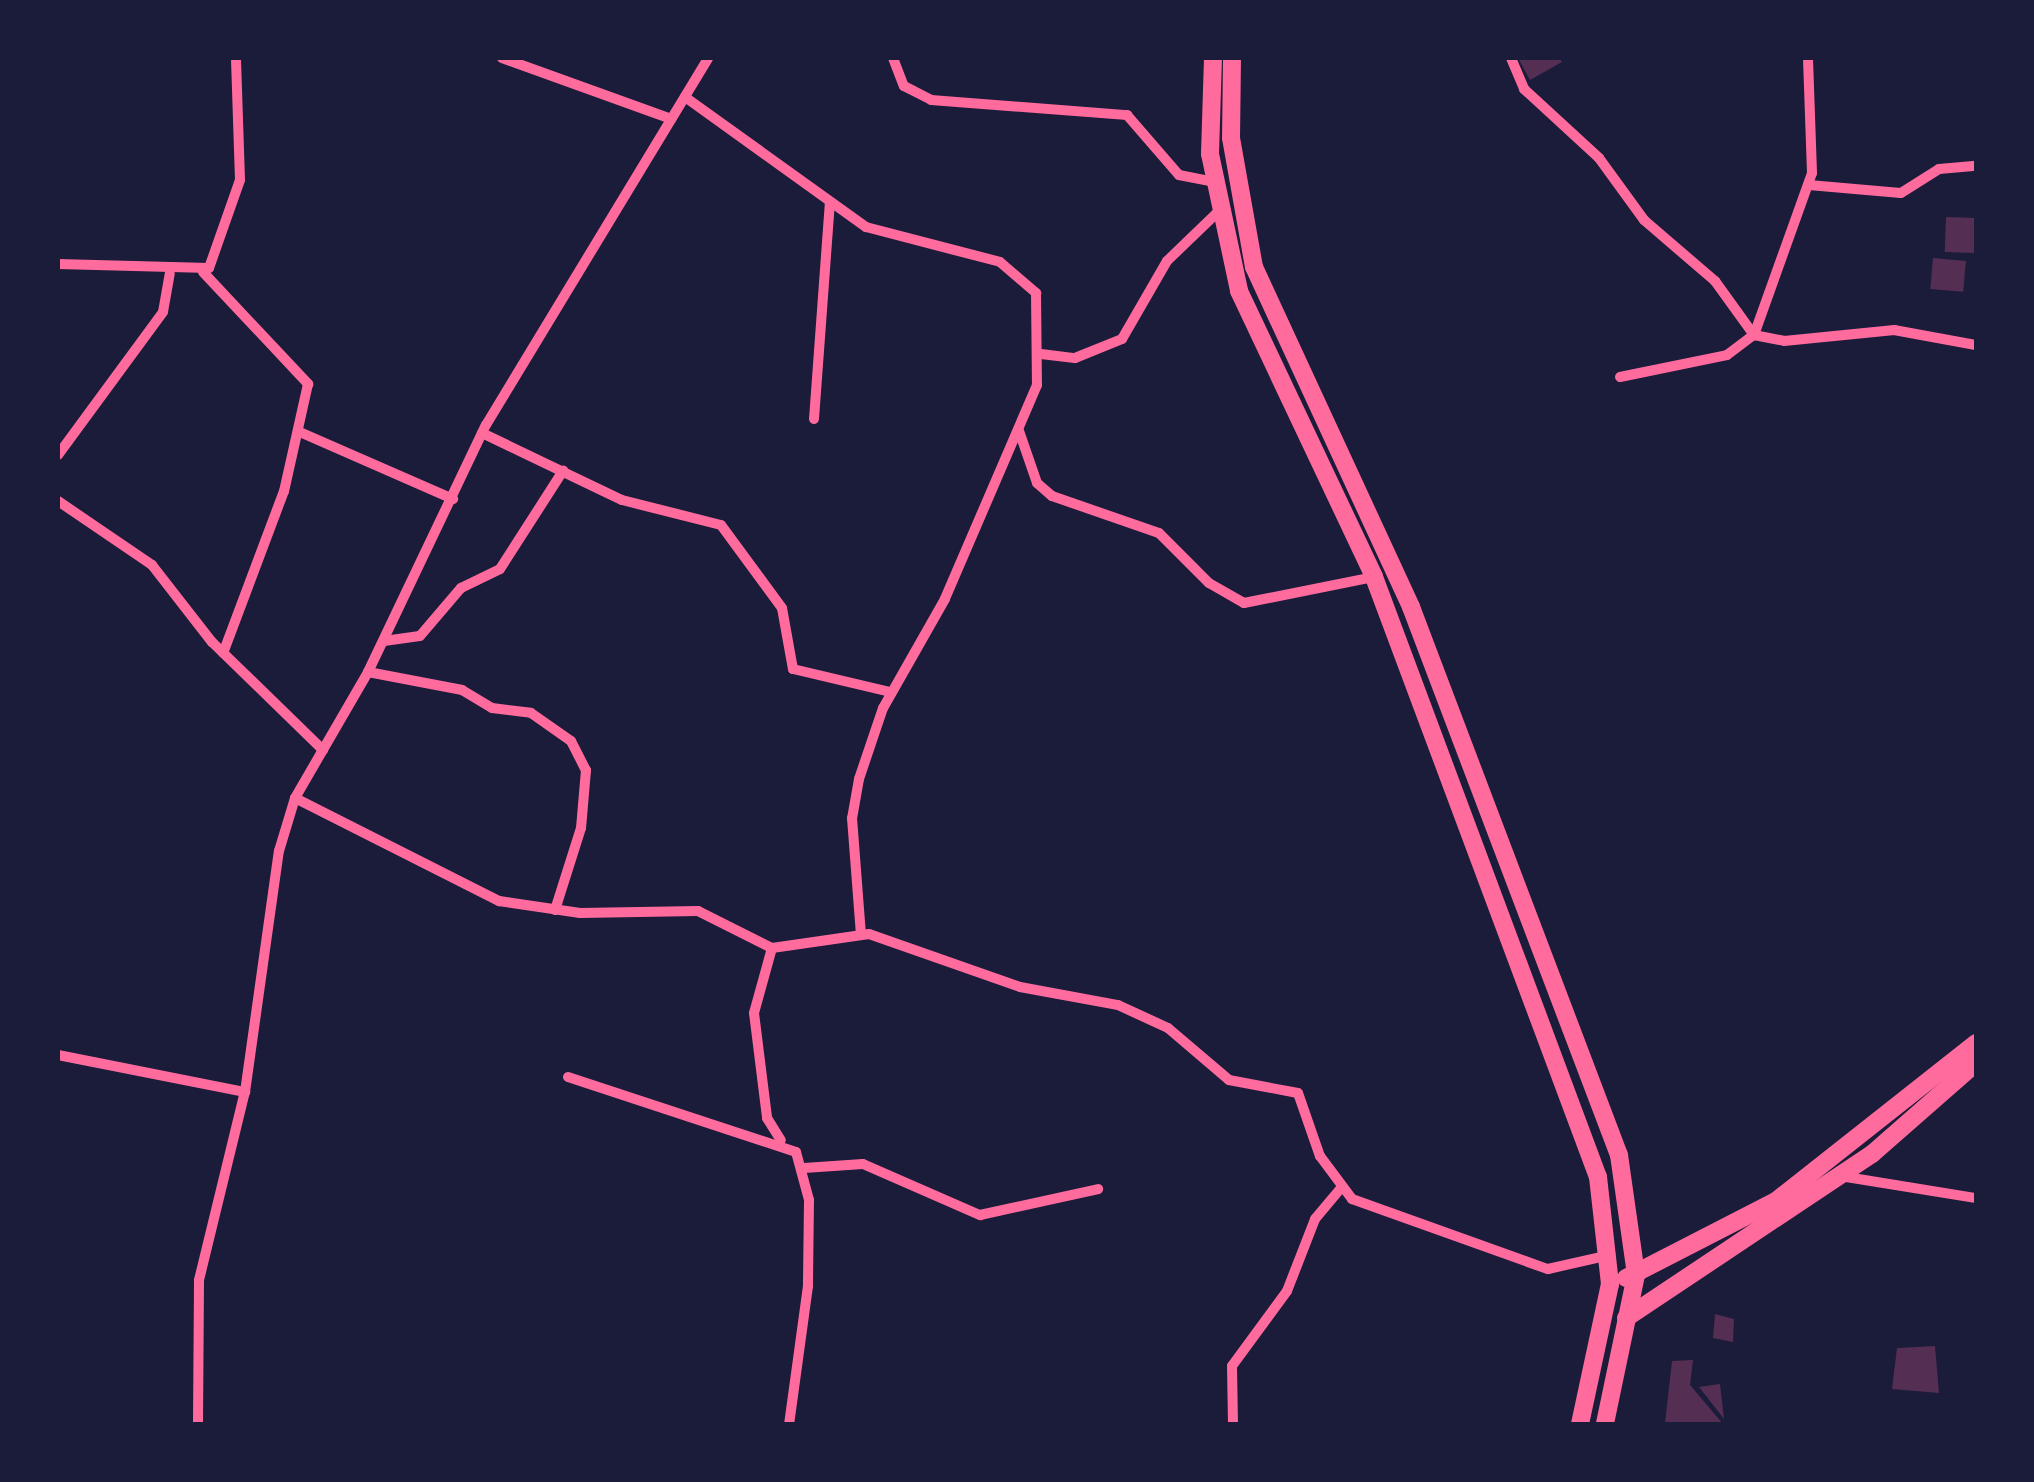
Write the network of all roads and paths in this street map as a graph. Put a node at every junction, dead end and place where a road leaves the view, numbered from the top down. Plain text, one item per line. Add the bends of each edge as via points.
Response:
1 (236, 58) edge
2 (502, 58) edge
3 (708, 58) edge
4 (893, 58) edge
5 (1212, 58) edge
6 (1232, 58) edge
7 (1511, 58) edge
8 (1808, 58) edge
9 (685, 97) junction
10 (671, 119) junction
11 (1976, 166) edge
12 (1215, 182) junction
13 (1809, 184) junction
14 (830, 203) junction
15 (1220, 210) junction
16 (58, 264) edge
17 (203, 272) junction
18 (170, 274) junction
19 (1754, 335) junction
20 (1976, 345) edge
21 (1041, 354) junction
22 (1620, 378) dead end
23 (814, 419) dead end
24 (1018, 430) junction
25 (302, 433) junction
26 (482, 434) junction
27 (58, 456) edge
28 (563, 471) junction
29 (453, 500) junction
30 (58, 501) edge
31 (1374, 577) junction
32 (384, 640) junction
33 (222, 653) junction
34 (368, 672) junction
35 (890, 692) junction
36 (322, 750) junction
37 (295, 798) junction
38 (555, 910) junction
39 (860, 934) junction
40 (772, 948) junction
41 (1976, 1043) edge
42 (58, 1055) edge
43 (1976, 1064) edge
44 (568, 1077) dead end
45 (245, 1092) junction
46 (782, 1141) junction
47 (804, 1168) junction
48 (1840, 1176) junction
49 (1098, 1189) dead end
50 (1340, 1189) junction
51 (1976, 1198) edge
52 (1611, 1254) junction
53 (1636, 1275) junction
54 (1610, 1284) junction
55 (1630, 1317) junction
56 (1602, 1326) junction
57 (198, 1424) edge
58 (789, 1424) edge
59 (1232, 1424) edge
60 (1580, 1424) edge
61 (1605, 1424) edge

1 - 17 street via 240,180 217,256
2 - 10 street
3 - 9 street
4 - 12 street via 904,86 931,100 1128,115 1179,175
5 - 12 main road
6 - 53 main road via 1232,156 1254,266 1411,607 1619,1155
7 - 19 street via 1524,89 1600,158 1644,220 1715,282
8 - 13 street
9 - 10 street
9 - 14 street
10 - 26 street
11 - 13 street via 1939,169 1901,192
12 - 15 main road
13 - 19 street
14 - 21 street via 866,227 1017,272 1036,293
14 - 23 street
15 - 21 street via 1167,261 1122,339 1075,358
15 - 31 main road via 1238,291
16 - 18 street
17 - 18 street
17 - 25 street via 300,370 308,384
18 - 27 street via 162,312
19 - 20 street via 1784,342 1878,329
19 - 22 street via 1728,356
21 - 24 street
24 - 31 street via 1036,483 1052,496 1160,533 1208,583 1244,603
24 - 35 street via 945,598
25 - 29 street
25 - 33 street
26 - 28 street
26 - 29 street
28 - 32 street via 500,569 462,588 420,636
28 - 35 street via 622,500 721,526 782,608 792,669
29 - 32 street
30 - 33 street via 152,565
31 - 52 main road via 1598,1177
32 - 34 street
33 - 36 street
34 - 36 street
34 - 38 street via 462,690 492,708 531,714 572,741 586,770 581,828
35 - 39 street via 852,818
36 - 37 street
37 - 38 street via 500,901
37 - 45 street via 279,852
38 - 40 street via 698,911
39 - 40 street
39 - 50 street via 1020,988 1129,1009 1168,1028 1229,1080 1298,1092
40 - 46 street via 754,1013 767,1118
41 - 53 main road via 1776,1201
42 - 45 street
43 - 48 main road
44 - 46 street
45 - 57 street via 199,1280
46 - 47 street
47 - 49 street via 863,1164 980,1215
47 - 58 street via 805,1348
48 - 51 street
48 - 55 main road
50 - 52 street via 1548,1269
50 - 59 street via 1314,1220 1287,1292 1232,1366
52 - 54 main road
53 - 54 main road
53 - 55 main road
54 - 56 main road
55 - 56 main road
55 - 61 main road
56 - 60 main road

